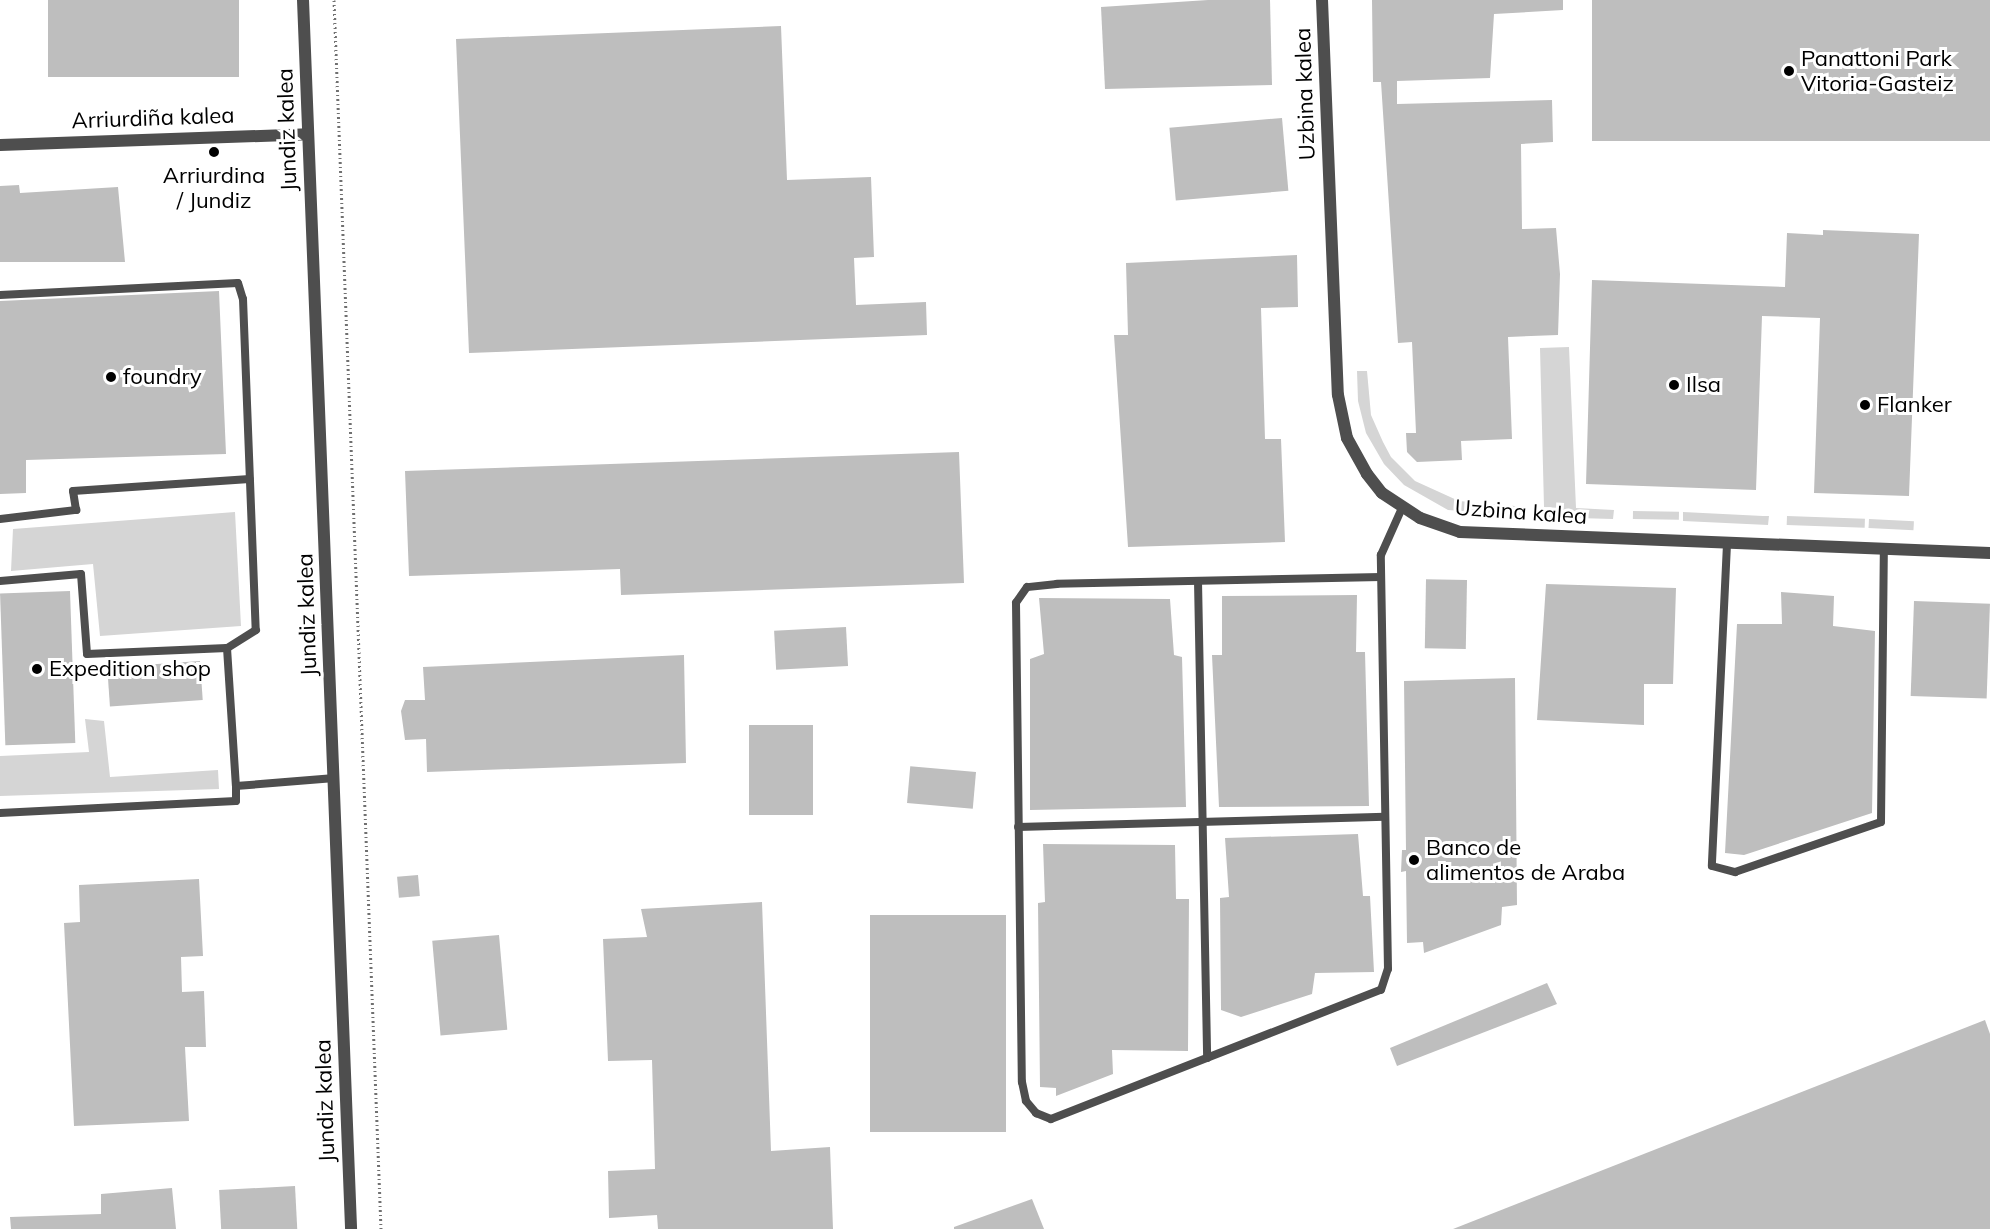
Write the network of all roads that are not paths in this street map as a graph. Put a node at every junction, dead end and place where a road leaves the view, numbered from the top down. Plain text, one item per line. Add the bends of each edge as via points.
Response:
1 (303, 0) edge
2 (1322, 0) edge
3 (308, 134) junction
4 (0, 145) edge
5 (0, 295) edge
6 (250, 479) junction
7 (1402, 508) junction
8 (0, 519) edge
9 (1727, 544) junction
10 (1884, 549) junction
11 (1990, 554) edge
12 (1381, 577) junction
13 (0, 581) edge
14 (1198, 581) junction
15 (227, 648) junction
16 (335, 778) junction
17 (236, 786) junction
18 (0, 813) edge
19 (1385, 817) junction
20 (1203, 823) junction
21 (1018, 827) junction
22 (1207, 1058) junction
23 (351, 1229) edge

1 - 3 street, Jundiz kalea
2 - 7 street, Uzbina kalea via 1341,417 1366,474
3 - 4 street, Arriurdiña kalea
3 - 16 street, Jundiz kalea
5 - 6 lane via 238,283 243,299
6 - 8 lane via 73,491 76,510
6 - 15 lane via 256,630
7 - 9 street, Uzbina kalea via 1460,532
7 - 12 lane via 1381,555
9 - 10 street, Uzbina kalea
9 - 10 lane via 1712,866 1735,872 1881,822
10 - 11 street, Uzbina kalea
12 - 14 lane
12 - 19 lane
13 - 15 lane via 81,574 87,654
14 - 20 lane
14 - 21 lane via 1027,587 1016,603
15 - 17 lane
16 - 17 lane
16 - 23 street, Jundiz kalea
17 - 18 lane via 236,801
19 - 20 lane
19 - 22 lane via 1388,969 1381,990
20 - 21 lane
20 - 22 lane
21 - 22 lane via 1022,1082 1026,1101 1036,1113 1051,1119

